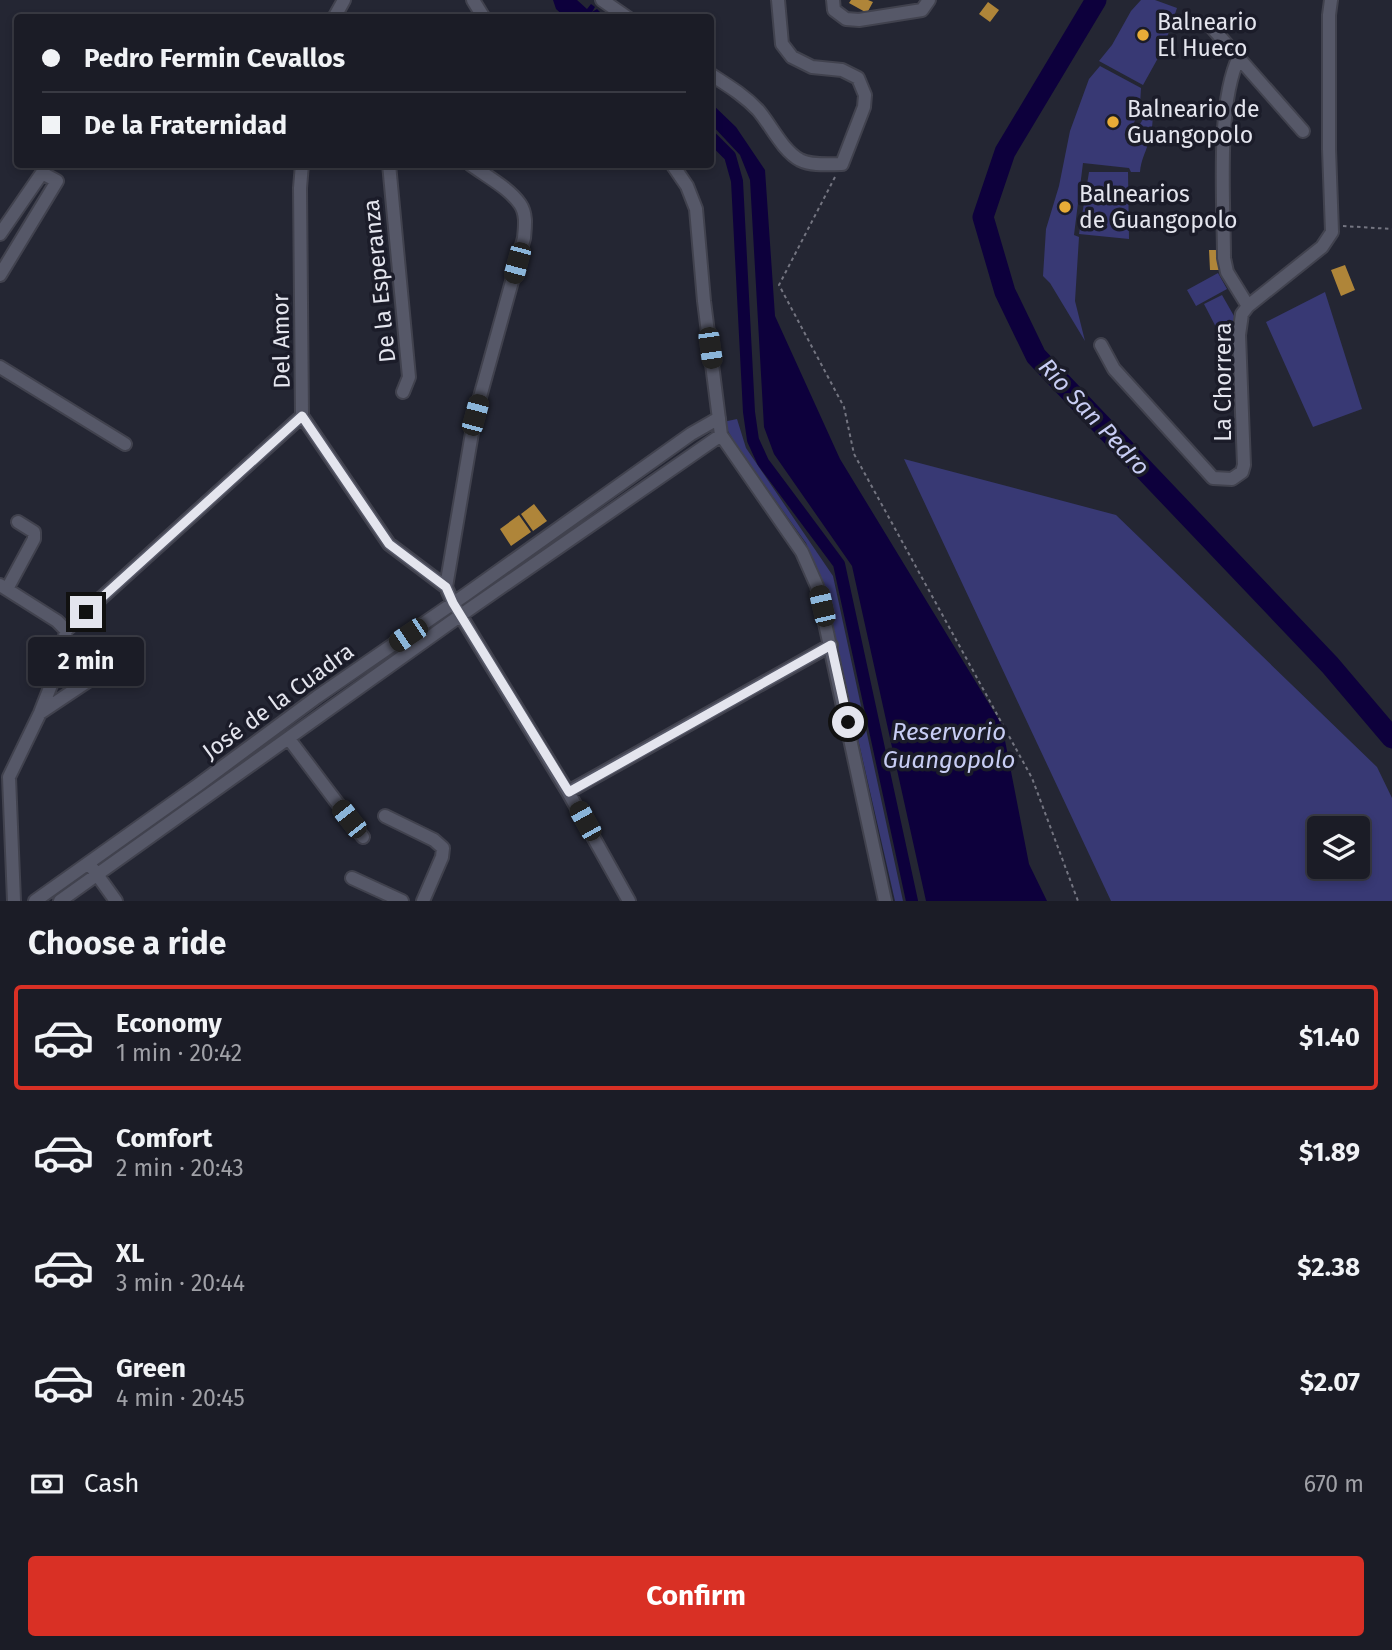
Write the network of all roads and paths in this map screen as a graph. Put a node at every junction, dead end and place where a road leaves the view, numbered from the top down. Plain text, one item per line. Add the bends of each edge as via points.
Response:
1 (602, 0) edge
2 (778, 0) edge
3 (832, 0) edge
4 (929, 0) edge
5 (1331, 0) edge
6 (622, 14) edge
7 (1208, 23) dead end
8 (1239, 58) junction
9 (714, 77) edge
10 (1303, 131) dead end
11 (842, 164) junction
12 (302, 168) edge
13 (389, 168) edge
14 (475, 168) edge
15 (675, 168) edge
16 (1331, 225) junction
17 (1392, 229) edge
18 (1, 232) edge
19 (21, 242) junction
20 (0, 275) edge
21 (1248, 306) junction
22 (1101, 345) dead end
23 (0, 367) edge
24 (403, 392) dead end
25 (302, 416) junction
26 (719, 418) junction
27 (721, 435) junction
28 (125, 444) dead end
29 (579, 514) junction
30 (18, 522) dead end
31 (589, 527) junction
32 (4, 587) edge
33 (446, 587) junction
34 (453, 603) junction
35 (461, 615) junction
36 (66, 630) junction
37 (831, 645) junction
38 (118, 661) dead end
39 (317, 697) junction
40 (328, 710) junction
41 (40, 713) junction
42 (289, 739) junction
43 (198, 785) junction
44 (569, 792) junction
45 (207, 796) junction
46 (385, 817) dead end
47 (363, 837) dead end
48 (88, 863) junction
49 (96, 874) junction
50 (352, 878) dead end
51 (14, 901) edge
52 (35, 901) edge
53 (60, 901) edge
54 (116, 901) edge
55 (402, 901) edge
56 (423, 901) edge
57 (629, 901) edge
58 (885, 901) edge
59 (1078, 901) edge

1 - 6 street
2 - 11 street via 782,44 792,57 858,78 865,94
3 - 4 street via 834,10 846,19 859,20 922,10
5 - 16 street
7 - 8 street
8 - 10 street
8 - 21 street via 1226,104 1224,258 1227,272
9 - 11 street via 757,109 799,159
11 - 59 path via 779,285 844,407 854,454 1032,778
12 - 25 street, Del Amor
13 - 24 street, De la Esperanza via 409,377
14 - 33 street via 521,205 526,222 475,415
15 - 26 street via 696,209
16 - 17 path
16 - 21 street, La Chorrera via 1326,244
18 - 19 street
18 - 19 street via 45,173 57,185
19 - 20 street
21 - 22 street, La Chorrera via 1239,335 1244,465 1232,480 1213,478 1114,369
23 - 28 street
25 - 33 street, Del Amor via 389,544
25 - 36 street
26 - 27 street
26 - 29 street, José de la Cuadra
27 - 31 street, José de la Cuadra
27 - 37 street via 802,552 817,586
29 - 31 street
29 - 34 street, José de la Cuadra
30 - 32 street via 34,532 34,539
31 - 35 street, José de la Cuadra
32 - 36 street
33 - 34 street
34 - 35 street
34 - 39 street, José de la Cuadra
35 - 40 street, José de la Cuadra
35 - 44 street
36 - 41 street via 62,657
37 - 44 street
37 - 58 street
38 - 41 street
39 - 40 street
39 - 43 street, José de la Cuadra
40 - 42 street, José de la Cuadra
41 - 51 street via 9,777
42 - 45 street, José de la Cuadra
42 - 47 street
43 - 45 street
43 - 48 street, José de la Cuadra
44 - 57 street
45 - 49 street, José de la Cuadra
46 - 56 street via 443,848
48 - 49 street
48 - 52 street, José de la Cuadra
49 - 53 street, José de la Cuadra
49 - 54 street
50 - 55 street

